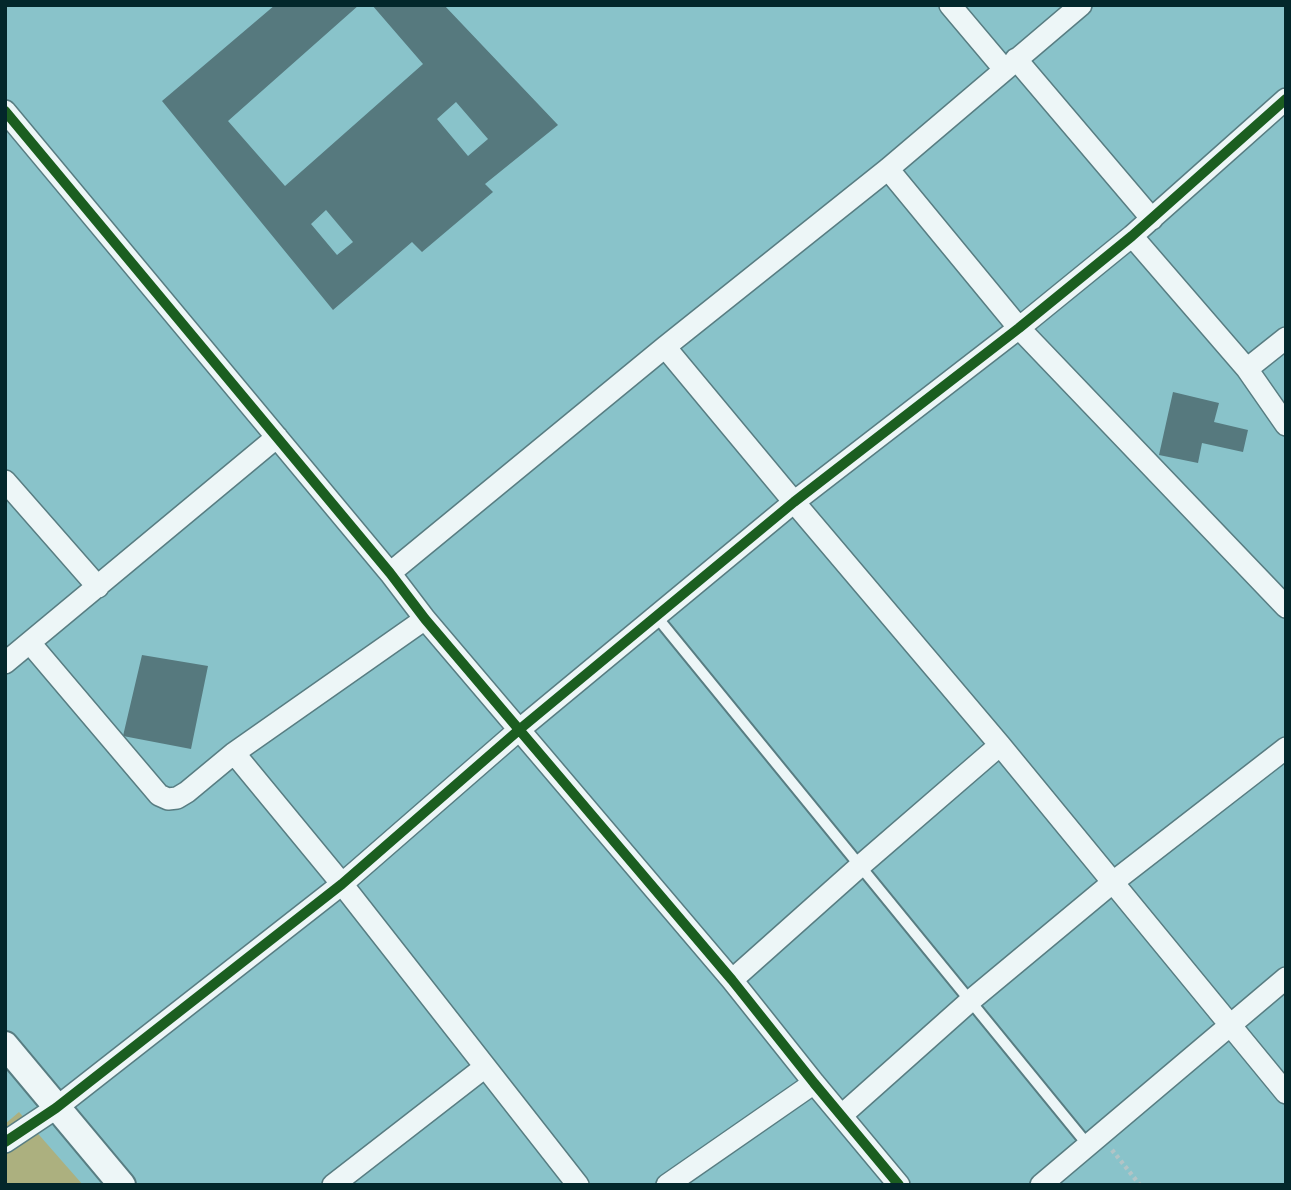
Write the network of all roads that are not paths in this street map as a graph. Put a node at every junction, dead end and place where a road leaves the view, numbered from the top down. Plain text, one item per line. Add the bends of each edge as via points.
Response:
1 (950, 5) edge
2 (1081, 5) edge
3 (1010, 64) junction
4 (1286, 99) edge
5 (5, 111) edge
6 (888, 169) junction
7 (1152, 219) junction
8 (1132, 236) junction
9 (1019, 328) junction
10 (1286, 338) edge
11 (665, 347) junction
12 (1247, 369) junction
13 (1286, 425) edge
14 (277, 438) junction
15 (5, 481) edge
16 (794, 502) junction
17 (390, 573) junction
18 (98, 587) junction
19 (1286, 607) edge
20 (656, 616) junction
21 (425, 618) junction
22 (30, 643) junction
23 (5, 663) edge
24 (520, 729) junction
25 (1000, 746) junction
26 (1286, 748) edge
27 (234, 753) junction
28 (860, 866) junction
29 (1112, 883) junction
30 (342, 884) junction
31 (1286, 978) edge
32 (732, 980) junction
33 (970, 1001) junction
34 (1229, 1025) junction
35 (5, 1045) edge
36 (485, 1068) junction
37 (814, 1083) junction
38 (1286, 1093) edge
39 (56, 1108) junction
40 (842, 1115) junction
41 (1093, 1139) junction
42 (5, 1142) edge
43 (122, 1185) edge
44 (333, 1185) edge
45 (578, 1185) edge
46 (667, 1185) edge
47 (899, 1185) edge
48 (1041, 1185) edge

1 - 3 street
2 - 3 street
3 - 6 street
3 - 7 street
4 - 7 street
5 - 14 street
6 - 9 street
6 - 11 street
7 - 8 street
8 - 9 street
8 - 12 street
9 - 16 street
9 - 19 street
10 - 12 street
11 - 16 street
11 - 17 street
12 - 13 street
14 - 17 street
14 - 18 street
15 - 18 street
16 - 20 street
16 - 25 street
17 - 21 street
18 - 22 street
20 - 24 street
20 - 28 lane
21 - 24 street
21 - 27 street
22 - 23 street
22 - 27 street via 168,799 187,792
24 - 30 street
24 - 32 street
25 - 28 street
25 - 29 street
26 - 29 street
27 - 30 street
28 - 32 street
28 - 33 lane
29 - 33 street
29 - 34 street
30 - 36 street
30 - 39 street
31 - 34 street
32 - 37 street
33 - 40 street
33 - 41 lane
34 - 38 street
34 - 41 street
35 - 39 street
36 - 44 street
36 - 45 street
37 - 40 street
37 - 46 street
39 - 42 street
39 - 43 street
40 - 47 street
41 - 48 street

